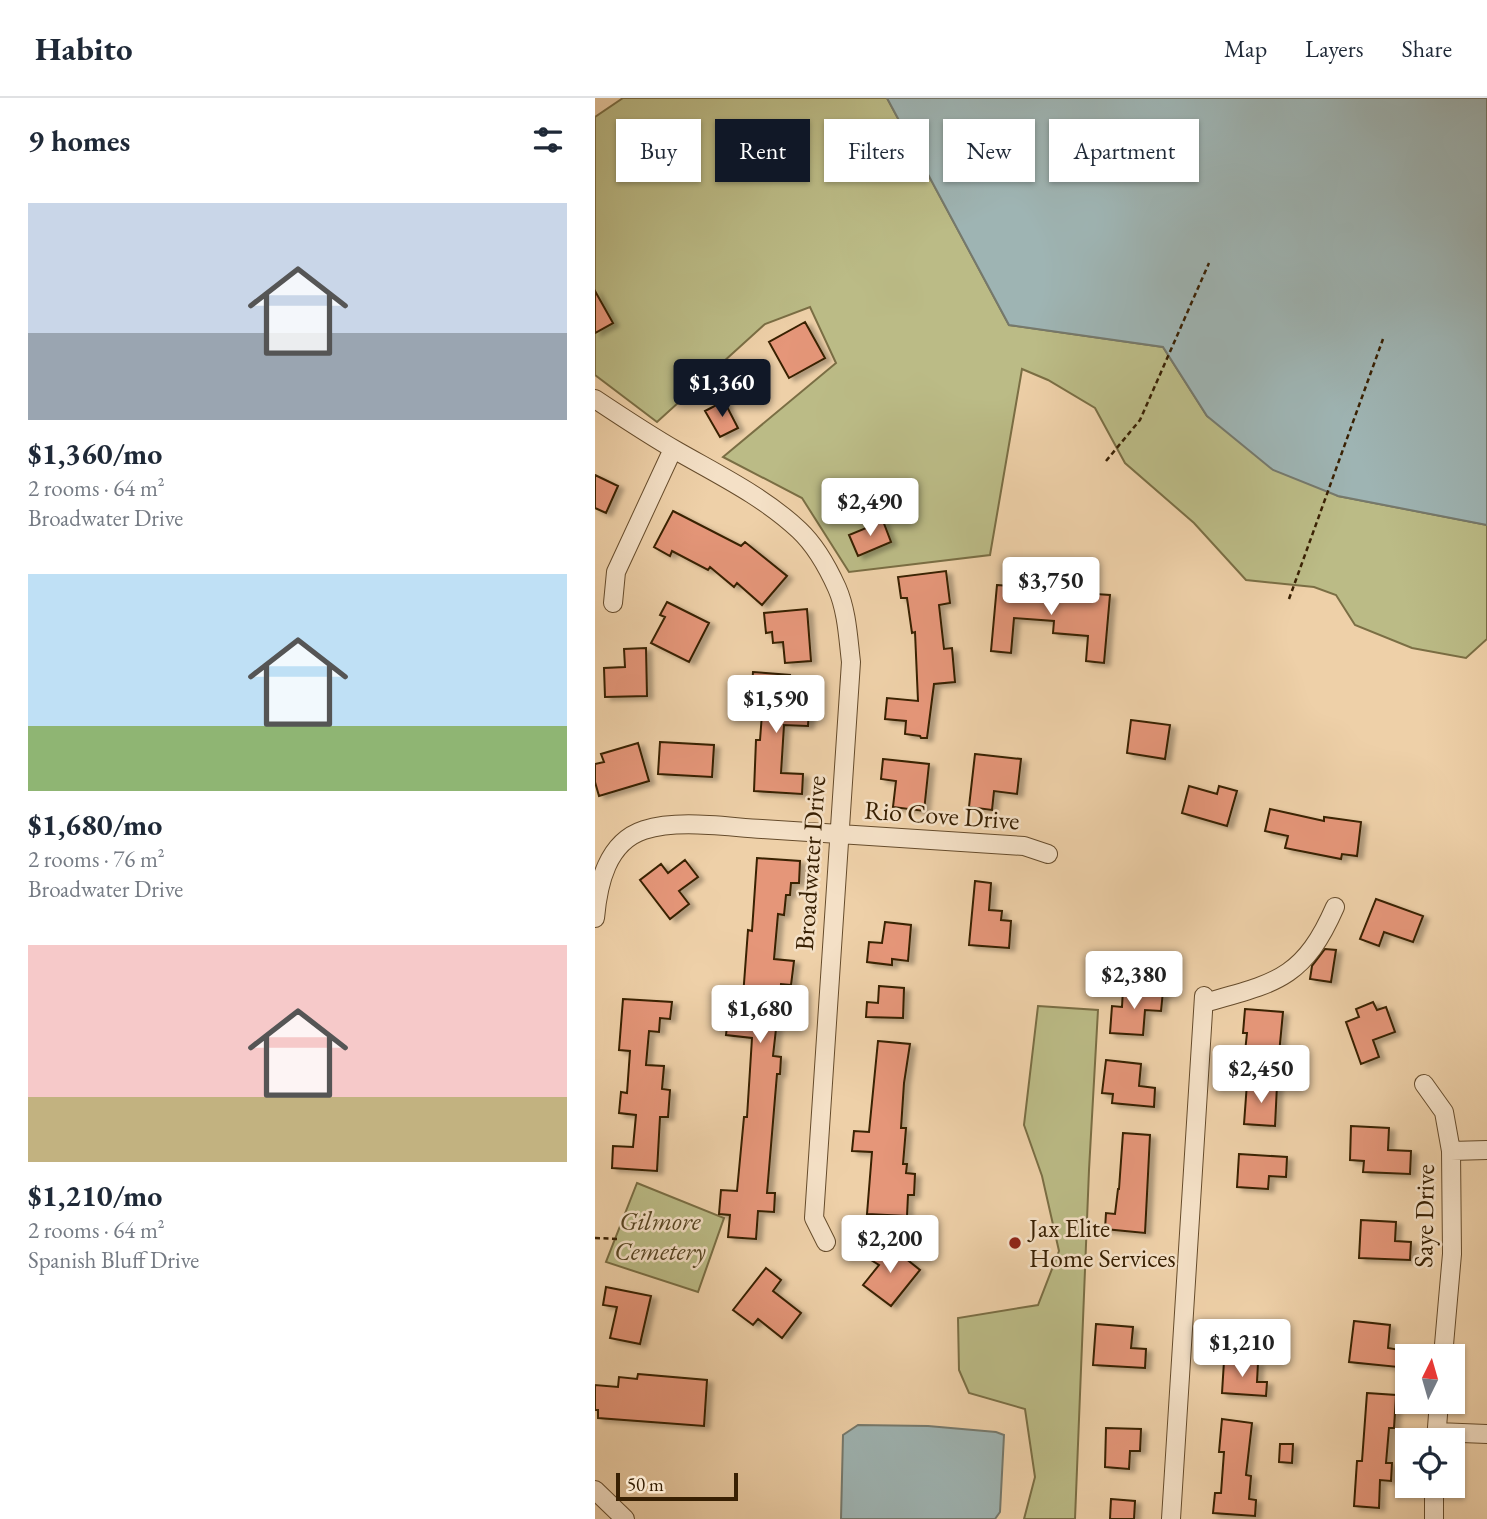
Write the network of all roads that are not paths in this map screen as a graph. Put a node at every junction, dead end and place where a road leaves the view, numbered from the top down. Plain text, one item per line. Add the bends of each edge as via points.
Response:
1 (595, 400) edge
2 (673, 449) junction
3 (613, 603) dead end
4 (838, 834) junction
5 (1048, 854) dead end
6 (1335, 907) dead end
7 (595, 918) edge
8 (1424, 1084) dead end
9 (1451, 1150) junction
10 (1487, 1150) edge
11 (826, 1241) dead end
12 (1444, 1344) edge
13 (1487, 1434) edge
14 (1465, 1435) edge
15 (595, 1490) edge
16 (1434, 1498) edge
17 (625, 1519) edge
18 (1171, 1519) edge
19 (1434, 1519) edge

1 - 2 street, Broadwater Drive
2 - 3 street via 616,572
2 - 4 street, Broadwater Drive via 737,485 800,531 838,590 851,662
4 - 5 street, Rio Cove Drive via 1024,846
4 - 7 street, Rio Cove Drive via 701,826 643,830 622,843 606,864
4 - 11 street, Broadwater Drive via 814,1218
6 - 18 street via 1300,965 1267,985 1204,999
8 - 9 street, Saye Drive via 1444,1112
9 - 10 street
9 - 12 street, Saye Drive via 1452,1254
13 - 14 street
15 - 17 street
16 - 19 street

